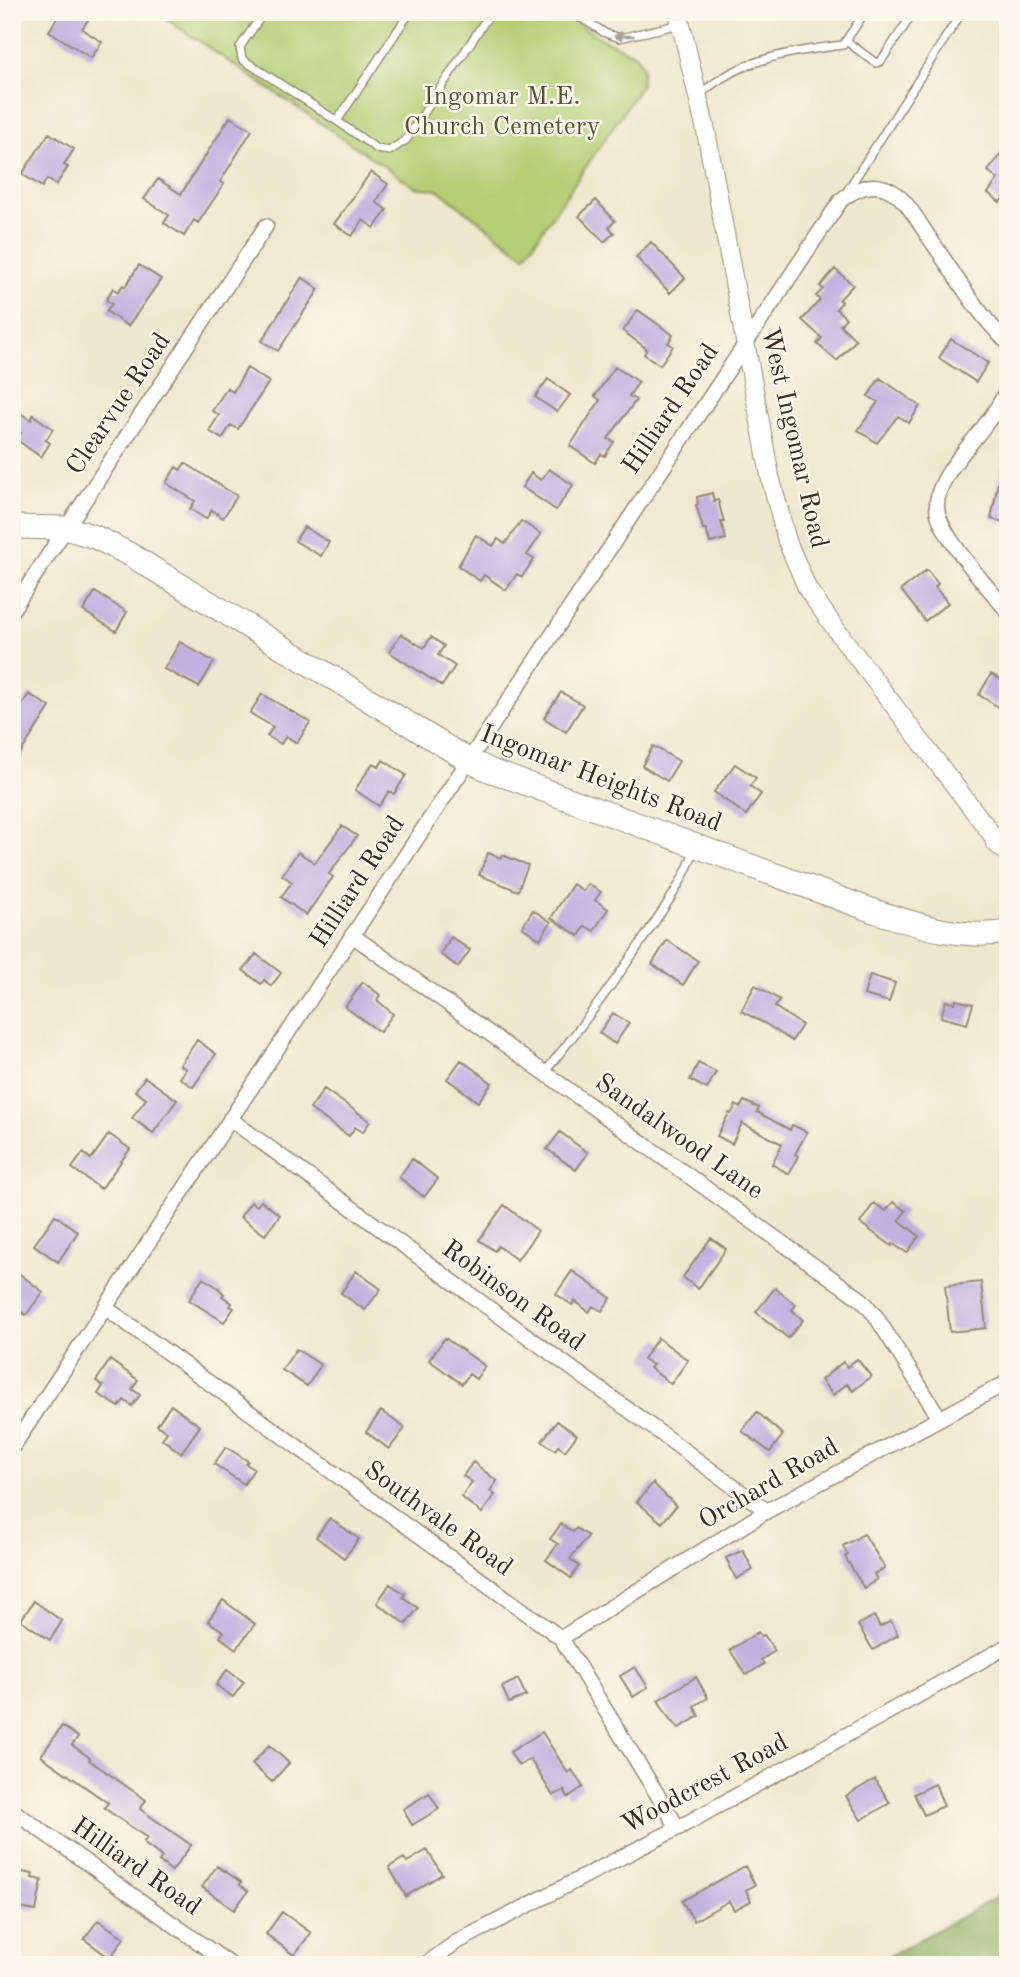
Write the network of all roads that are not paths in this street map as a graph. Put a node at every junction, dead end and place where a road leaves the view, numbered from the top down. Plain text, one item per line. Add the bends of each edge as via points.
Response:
1 (264, 12) edge
2 (410, 12) edge
3 (491, 12) edge
4 (572, 12) edge
5 (865, 12) edge
6 (914, 12) edge
7 (962, 12) edge
8 (680, 18) edge
9 (846, 41) junction
10 (698, 97) junction
11 (337, 121) junction
12 (841, 200) junction
13 (266, 226) dead end
14 (745, 343) junction
15 (1008, 343) edge
16 (1008, 389) edge
17 (12, 527) edge
18 (66, 528) junction
19 (12, 610) edge
20 (1008, 612) edge
21 (468, 760) junction
22 (695, 845) junction
23 (1004, 848) edge
24 (1008, 933) edge
25 (352, 935) junction
26 (545, 1072) junction
27 (230, 1119) junction
28 (106, 1308) junction
29 (1008, 1382) edge
30 (939, 1417) junction
31 (12, 1448) edge
32 (767, 1511) junction
33 (561, 1638) junction
34 (1008, 1646) edge
35 (12, 1810) edge
36 (678, 1828) junction
37 (232, 1965) edge
38 (425, 1965) edge

1 - 11 lane via 240,47 242,60
2 - 11 lane
3 - 11 lane via 398,147 377,149
8 -> 4 lane via 621,38
5 - 9 lane
6 - 9 lane via 881,61 876,63
7 - 12 lane
8 - 10 street, West Ingomar Road
9 - 10 lane via 776,55 737,71
10 - 14 street, West Ingomar Road
12 - 14 street, Hilliard Road
12 - 15 street via 869,186 895,193 984,317
13 - 18 street, Clearvue Road
14 - 21 street, Hilliard Road
14 - 23 street, West Ingomar Road via 770,476 796,566 821,610
16 - 20 street via 942,484 937,507 949,537
17 - 18 main road, Ingomar Heights Road
18 - 19 street, Clearvue Road
18 - 21 main road, Ingomar Heights Road via 129,554
21 - 22 main road, Ingomar Heights Road
21 - 25 street, Hilliard Road
22 - 24 main road, Ingomar Heights Road via 922,927 962,935
22 - 26 lane via 664,909 608,993
25 - 26 street, Sandalwood Lane
25 - 27 street, Hilliard Road
26 - 30 street, Sandalwood Lane via 862,1300
27 - 28 street, Hilliard Road
27 - 32 street, Robinson Road
28 - 31 street, Hilliard Road
28 - 33 street, Southvale Road
29 - 30 street, Orchard Road
30 - 32 street, Orchard Road
32 - 33 street, Orchard Road
33 - 36 street, Southvale Road
34 - 36 street, Woodcrest Road
35 - 37 street, Hilliard Road
36 - 38 street, Woodcrest Road via 455,1943

